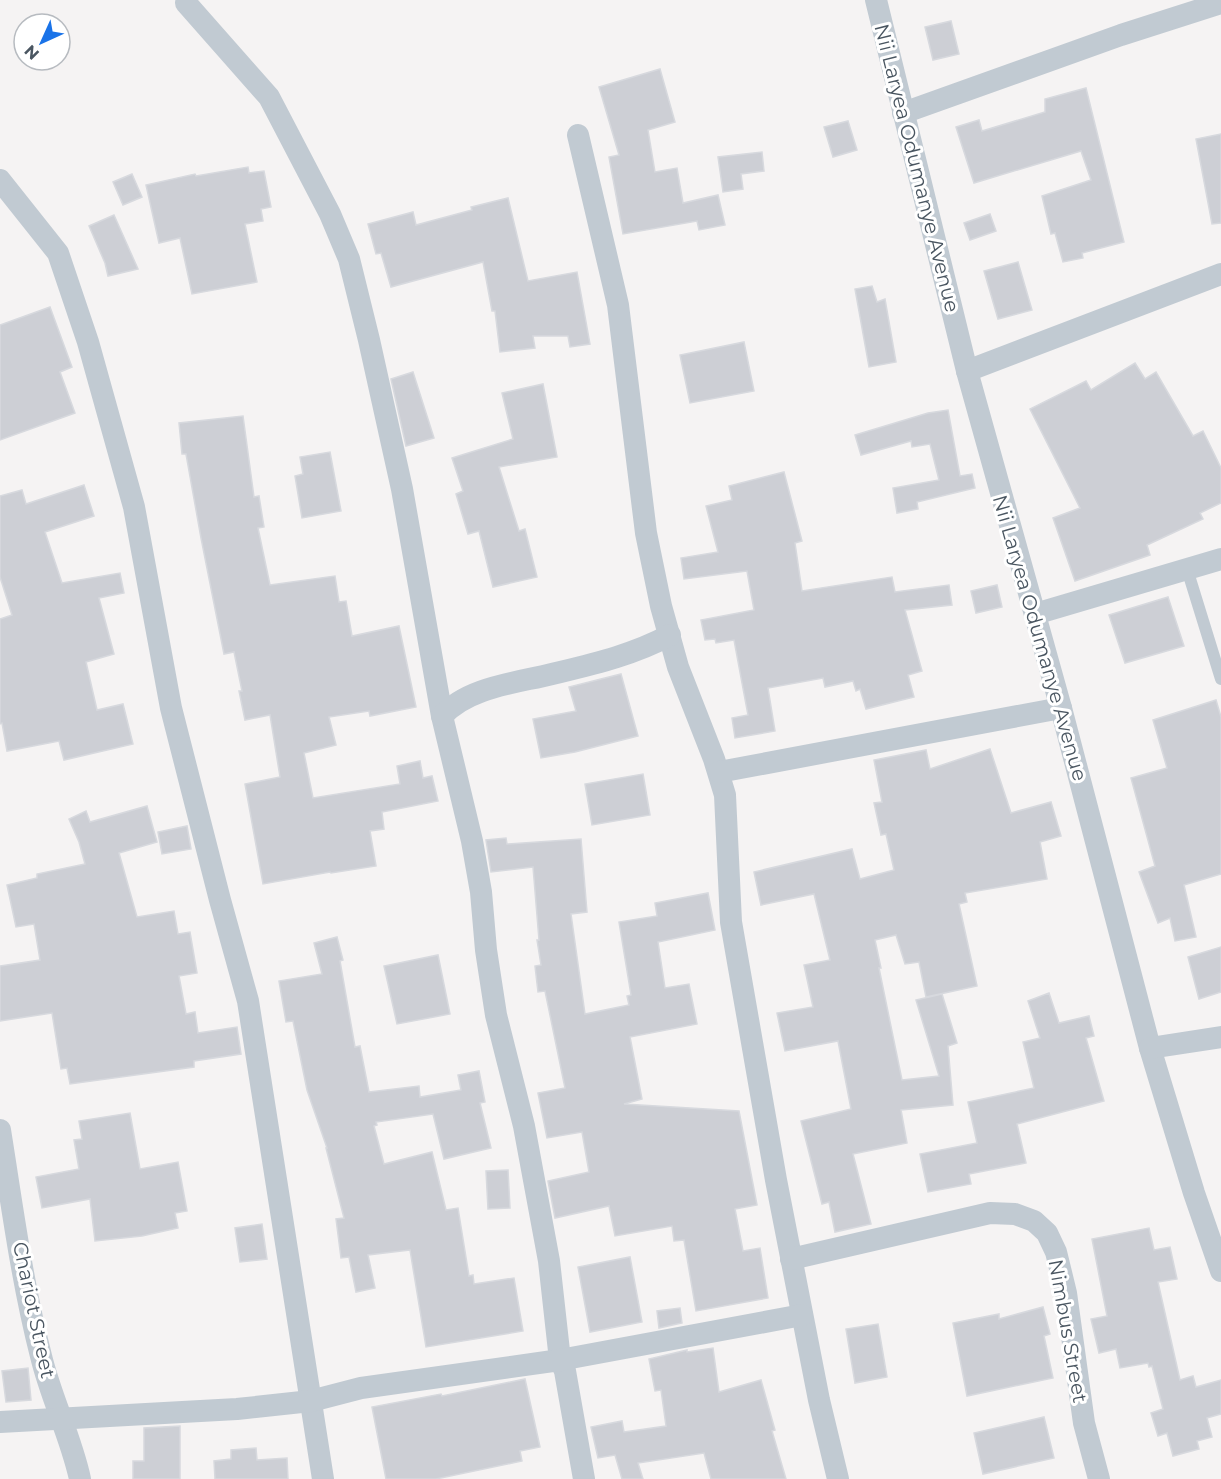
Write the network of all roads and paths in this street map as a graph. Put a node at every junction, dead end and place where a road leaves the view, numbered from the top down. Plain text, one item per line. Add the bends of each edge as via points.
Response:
1 (876, 0) edge
2 (186, 3) dead end
3 (1221, 3) edge
4 (903, 113) junction
5 (578, 135) dead end
6 (0, 180) edge
7 (1221, 274) edge
8 (967, 371) junction
9 (1221, 559) edge
10 (1187, 568) junction
11 (1035, 614) junction
12 (669, 635) junction
13 (1221, 679) edge
14 (1061, 708) junction
15 (442, 717) junction
16 (719, 772) junction
17 (1221, 1037) edge
18 (1150, 1048) junction
19 (0, 1130) edge
20 (791, 1259) junction
21 (1221, 1271) edge
22 (802, 1315) junction
23 (560, 1360) junction
24 (311, 1401) junction
25 (62, 1418) junction
26 (0, 1422) edge
27 (80, 1479) edge
28 (323, 1479) edge
29 (584, 1479) edge
30 (838, 1479) edge
31 (1099, 1479) edge

1 - 4 street, Nii Laryea Odumanye Avenue
2 - 15 street via 269,97 330,214 349,260 402,489
3 - 4 street
4 - 8 street, Nii Laryea Odumanye Avenue
5 - 12 street via 618,305 646,534
6 - 24 street via 58,253 88,342 134,507 171,708 248,1002
7 - 8 street
8 - 11 street, Nii Laryea Odumanye Avenue
9 - 10 street
10 - 11 street
10 - 13 lane
11 - 14 street, Nii Laryea Odumanye Avenue
12 - 15 street via 621,656 485,691 457,703
12 - 16 street
14 - 16 street
14 - 18 street, Nii Laryea Odumanye Avenue
15 - 23 street via 472,841 496,1015 524,1126 549,1261
16 - 20 street via 725,795 731,922
17 - 18 street
18 - 21 street, Nii Laryea Odumanye Avenue
19 - 25 street, Chariot Street via 31,1313 41,1358
20 - 22 street
20 - 31 street, Nimbus Street via 990,1213 1016,1214 1034,1221 1047,1233 1056,1252 1066,1293 1084,1423
22 - 23 street
22 - 30 street
23 - 24 street via 361,1388
23 - 29 street
24 - 25 street via 237,1410
24 - 28 street
25 - 26 street
25 - 27 street, Chariot Street

